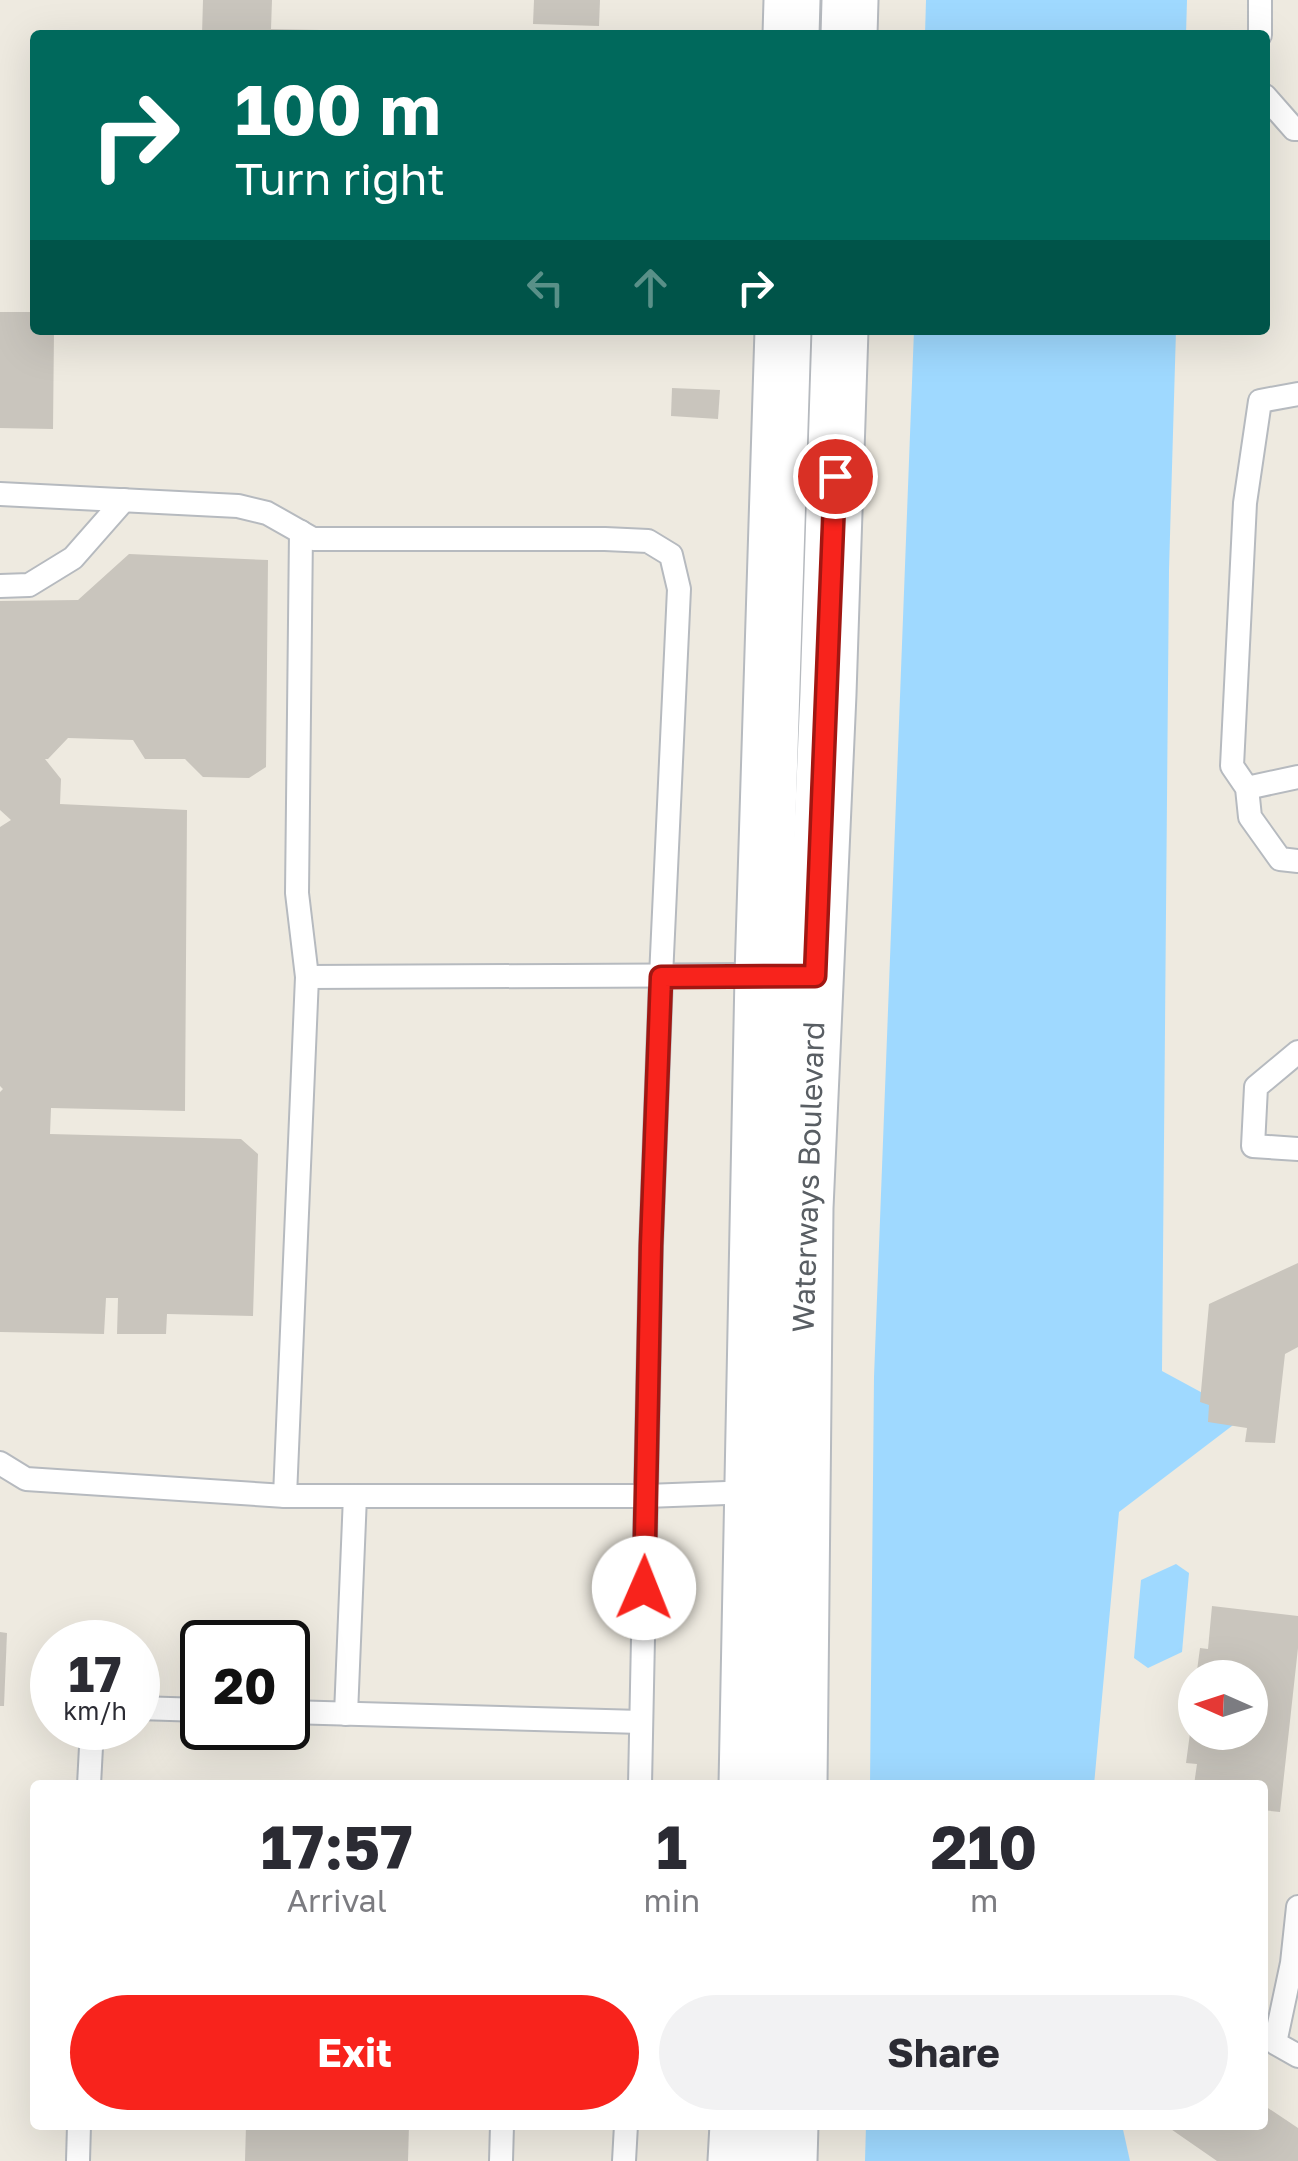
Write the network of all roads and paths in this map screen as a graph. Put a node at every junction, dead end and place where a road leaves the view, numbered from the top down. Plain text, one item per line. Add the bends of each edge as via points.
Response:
1 (792, 0) edge
2 (850, 0) edge
3 (1260, 0) edge
4 (792, 30) edge
5 (848, 30) edge
6 (1260, 30) edge
7 (1270, 102) edge
8 (1298, 129) edge
9 (783, 335) edge
10 (840, 335) edge
11 (1298, 394) edge
12 (0, 494) edge
13 (124, 500) junction
14 (301, 532) junction
15 (0, 586) edge
16 (1298, 777) edge
17 (1247, 788) junction
18 (1298, 861) edge
19 (789, 976) junction
20 (307, 977) junction
21 (661, 977) junction
22 (1298, 1052) edge
23 (1298, 1149) edge
24 (0, 1463) edge
25 (753, 1492) junction
26 (286, 1496) junction
27 (355, 1496) junction
28 (646, 1496) junction
29 (310, 1713) edge
30 (346, 1714) junction
31 (642, 1722) junction
32 (91, 1750) edge
33 (89, 1780) edge
34 (640, 1780) edge
35 (746, 1780) edge
36 (798, 1780) edge
37 (1298, 1906) edge
38 (1298, 2056) edge
39 (79, 2130) edge
40 (502, 2130) edge
41 (626, 2130) edge
42 (738, 2130) edge
43 (790, 2130) edge
44 (78, 2161) edge
45 (501, 2161) edge
46 (624, 2161) edge
47 (736, 2161) edge
48 (789, 2161) edge

1 - 4 street
2 - 5 street
3 - 6 lane
7 - 8 lane
9 - 19 street, Waterways Boulevard
10 - 19 street, Waterways Boulevard
11 - 17 lane via 1260,401 1245,504 1232,766
12 - 13 lane
13 - 14 lane via 238,506 267,512
13 - 15 lane via 73,558 29,585
14 - 20 lane via 297,894
14 - 21 lane via 313,539 604,538 648,542 671,555 679,588
16 - 17 lane
17 - 18 lane via 1250,817 1280,858
19 - 21 lane
19 - 25 street, Waterways Boulevard
19 - 36 street, Waterways Boulevard via 805,1208
20 - 21 lane
20 - 26 lane
21 - 28 lane
22 - 23 lane via 1256,1087 1253,1146
24 - 26 lane via 26,1478
25 - 28 lane
25 - 35 street, Waterways Boulevard
26 - 27 lane
27 - 28 lane
27 - 30 lane
28 - 31 lane
29 - 30 lane
30 - 31 lane
31 - 34 lane
32 - 33 lane
37 - 38 lane via 1274,2044
39 - 44 lane
40 - 45 lane
41 - 46 lane
42 - 47 street
43 - 48 street

